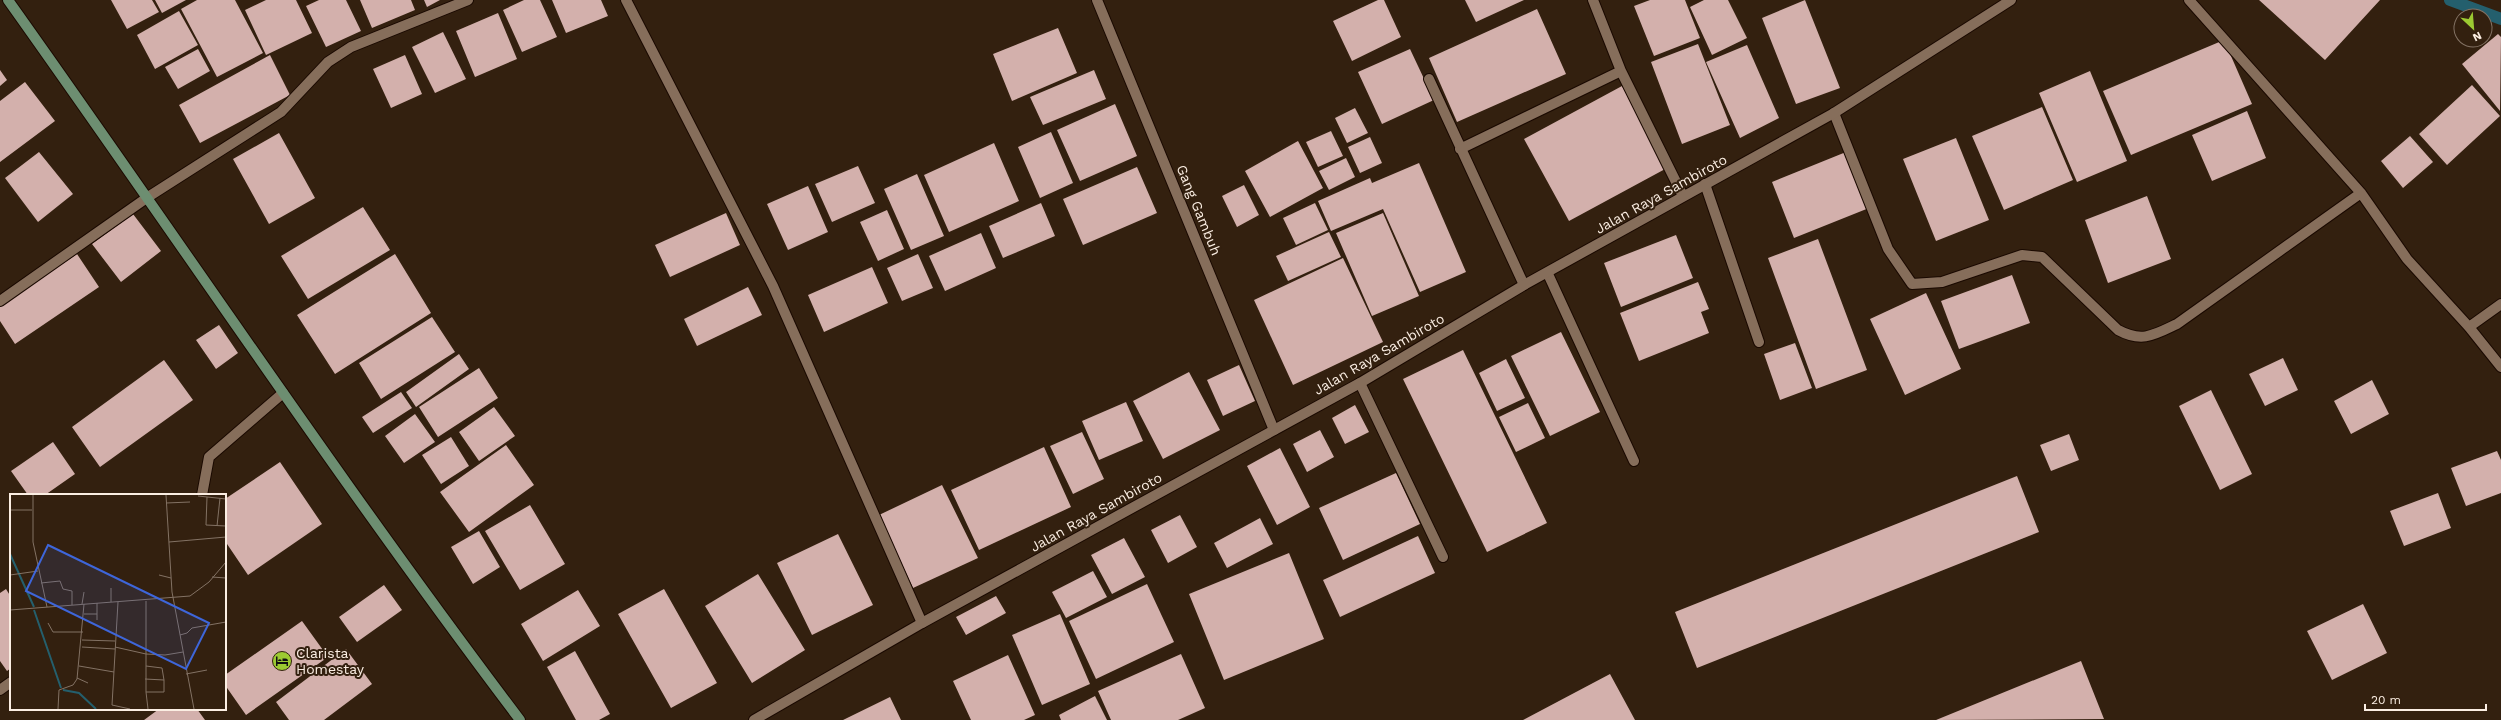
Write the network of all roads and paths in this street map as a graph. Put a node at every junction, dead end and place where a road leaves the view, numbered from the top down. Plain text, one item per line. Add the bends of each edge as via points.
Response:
1 (8, 0) edge
2 (468, 0) edge
3 (626, 0) edge
4 (1097, 0) edge
5 (1593, 0) edge
6 (2011, 0) edge
7 (2189, 0) edge
8 (1621, 71) junction
9 (1429, 79) dead end
10 (1834, 113) junction
11 (1460, 149) junction
12 (1705, 184) junction
13 (2361, 193) junction
14 (1683, 196) junction
15 (148, 197) junction
16 (1548, 274) junction
17 (1524, 285) junction
18 (0, 301) edge
19 (2501, 304) edge
20 (2469, 327) junction
21 (1759, 342) dead end
22 (2501, 367) edge
23 (1360, 383) junction
24 (283, 393) junction
25 (1274, 430) junction
26 (1634, 461) dead end
27 (202, 494) edge
28 (1443, 557) dead end
29 (922, 623) junction
30 (10, 683) edge
31 (0, 690) edge
32 (520, 720) edge
33 (754, 720) edge

1 - 15 main road
2 - 15 street via 351,47 328,62 281,112
3 - 29 street via 773,286
4 - 25 street, Gang Gambuh
5 - 8 street
6 - 10 street, Jalan Raya Sambiroto
7 - 13 street
8 - 11 street
8 - 14 street
9 - 11 street
10 - 12 street, Jalan Raya Sambiroto
10 - 13 street via 1888,248 1912,284 1942,282 2022,255 2042,257 2118,330 2130,336 2151,336 2177,324
11 - 17 street
12 - 14 street, Jalan Raya Sambiroto
12 - 21 street
13 - 20 street via 2407,259
14 - 16 street, Jalan Raya Sambiroto
15 - 18 street
15 - 24 main road
16 - 17 street, Jalan Raya Sambiroto
16 - 26 street
17 - 23 street, Jalan Raya Sambiroto
19 - 20 street
20 - 22 street
23 - 25 street, Jalan Raya Sambiroto
23 - 28 street
24 - 27 street via 209,457
24 - 32 main road via 432,604
25 - 29 street, Jalan Raya Sambiroto
29 - 33 street, Jalan Raya Sambiroto
30 - 31 street

